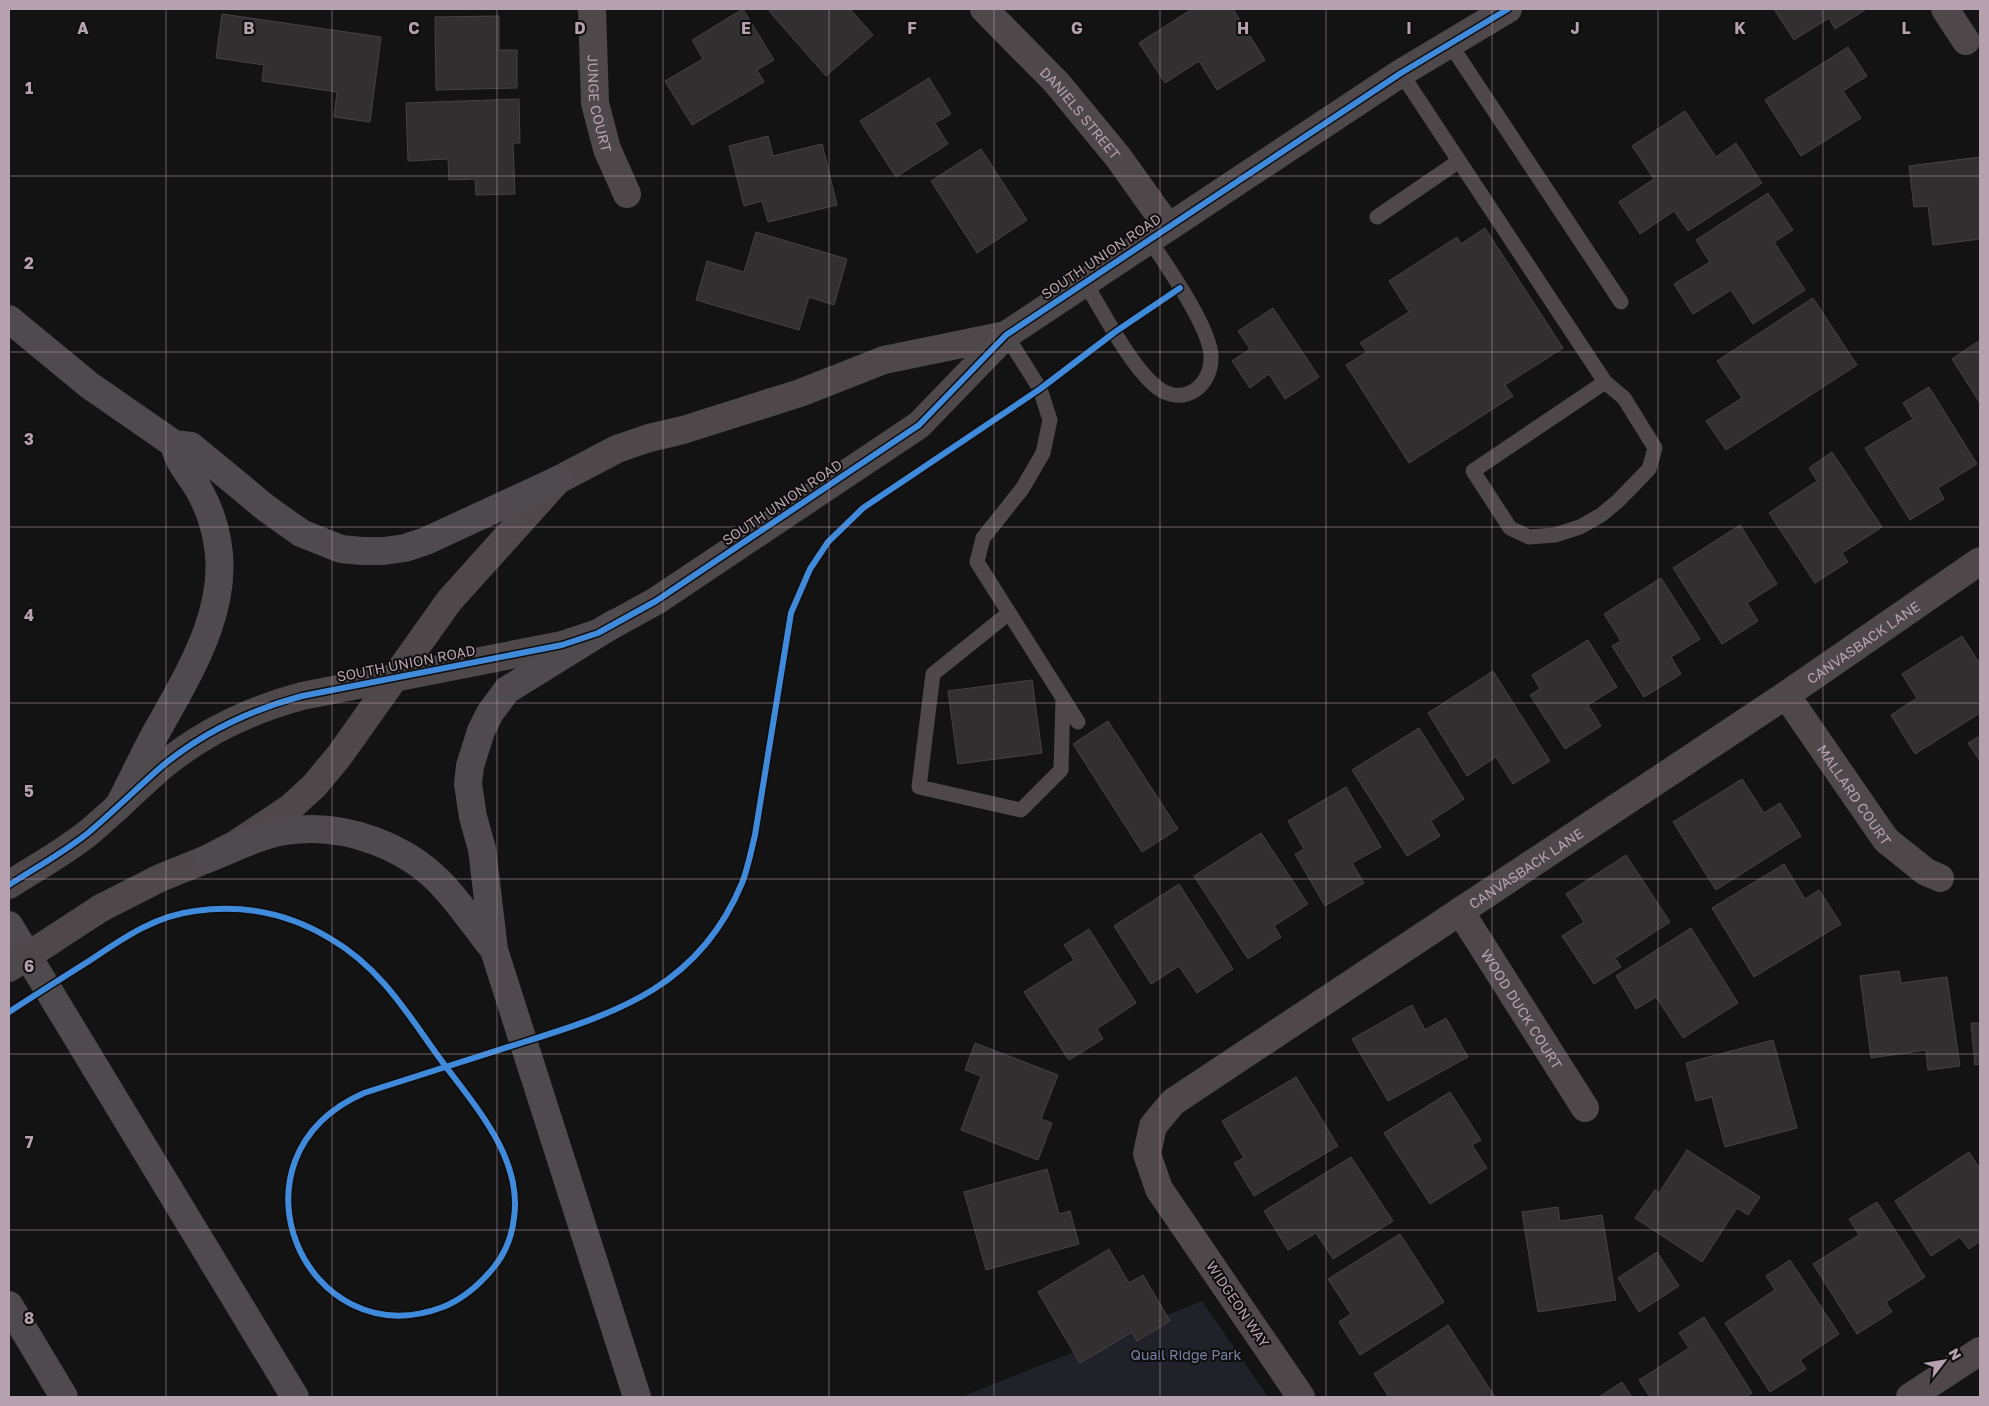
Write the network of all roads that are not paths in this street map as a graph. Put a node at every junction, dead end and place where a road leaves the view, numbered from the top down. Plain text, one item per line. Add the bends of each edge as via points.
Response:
1 (592, 9) edge
2 (984, 9) edge
3 (1508, 9) edge
4 (1945, 9) edge
5 (1966, 41) dead end
6 (1450, 44) junction
7 (1401, 73) junction
8 (1459, 160) junction
9 (627, 194) dead end
10 (1377, 217) dead end
11 (1158, 233) junction
12 (1084, 281) junction
13 (1621, 302) dead end
14 (9, 319) edge
15 (1006, 335) junction
16 (1605, 382) junction
17 (174, 444) junction
18 (558, 480) junction
19 (1980, 560) edge
20 (1009, 613) junction
21 (615, 623) junction
22 (395, 678) junction
23 (1786, 695) junction
24 (1064, 699) junction
25 (1078, 722) dead end
26 (118, 807) junction
27 (207, 859) junction
28 (1940, 878) dead end
29 (9, 885) edge
30 (1460, 911) junction
31 (9, 925) edge
32 (494, 950) junction
33 (9, 968) edge
34 (1585, 1108) dead end
35 (1174, 1210) joint
36 (9, 1305) edge
37 (1980, 1351) edge
38 (64, 1397) edge
39 (295, 1397) edge
40 (637, 1397) edge
41 (1301, 1397) edge
42 (1910, 1397) edge

1 - 9 street, JUNGE COURT via 595,103 607,149
2 - 11 street, DANIELS STREET via 1057,83 1118,157
3 - 6 street, SOUTH UNION ROAD
4 - 5 street
6 - 7 street, SOUTH UNION ROAD
6 - 13 lane
7 - 8 lane
7 - 11 street, SOUTH UNION ROAD
8 - 10 lane
8 - 16 lane
11 - 12 street, SOUTH UNION ROAD
11 - 12 lane via 1198,319 1211,356 1204,382 1196,390 1182,396 1168,394 1147,378
12 - 15 street, SOUTH UNION ROAD
14 - 17 highway via 89,385
15 - 18 street, SOUTH UNION ROAD via 884,360 800,392 617,449
15 - 20 lane via 1040,388 1050,420 1043,453 1022,489 983,538 977,562
15 - 21 street, SOUTH UNION ROAD via 919,425 656,601
16 - 16 lane via 1624,398 1655,448 1649,469 1618,501 1580,527 1555,535 1529,537 1510,528 1473,471
17 - 18 highway via 191,446 301,533 340,549 384,551 405,548
17 - 26 highway via 178,460 199,490 214,525 219,559 217,596 208,629 193,662
18 - 22 street, SOUTH UNION ROAD via 449,601
19 - 23 street, CANVASBACK LANE
20 - 24 lane
20 - 24 lane via 932,674 919,787 1021,810 1061,770
21 - 22 street, SOUTH UNION ROAD via 598,633 562,645
21 - 32 highway via 507,690 490,713 474,748 468,784 482,849
22 - 26 street, SOUTH UNION ROAD via 302,696 238,718 180,753
22 - 27 street, SOUTH UNION ROAD via 314,786 264,827
23 - 28 street, MALLARD COURT via 1886,840 1926,872
23 - 30 street, CANVASBACK LANE
24 - 25 lane
26 - 29 street, SOUTH UNION ROAD via 86,835
27 - 32 highway via 258,838 287,831 343,832 366,838 410,857 430,872
27 - 33 street, SOUTH UNION ROAD, bridge via 160,878 102,908
30 - 34 street, WOOD DUCK COURT
30 - 35 street, CANVASBACK LANE via 1173,1102 1152,1126 1146,1154 1159,1190
31 - 39 highway
32 - 40 highway
35 - 41 street, WIDGEON WAY
36 - 38 highway
37 - 42 street

